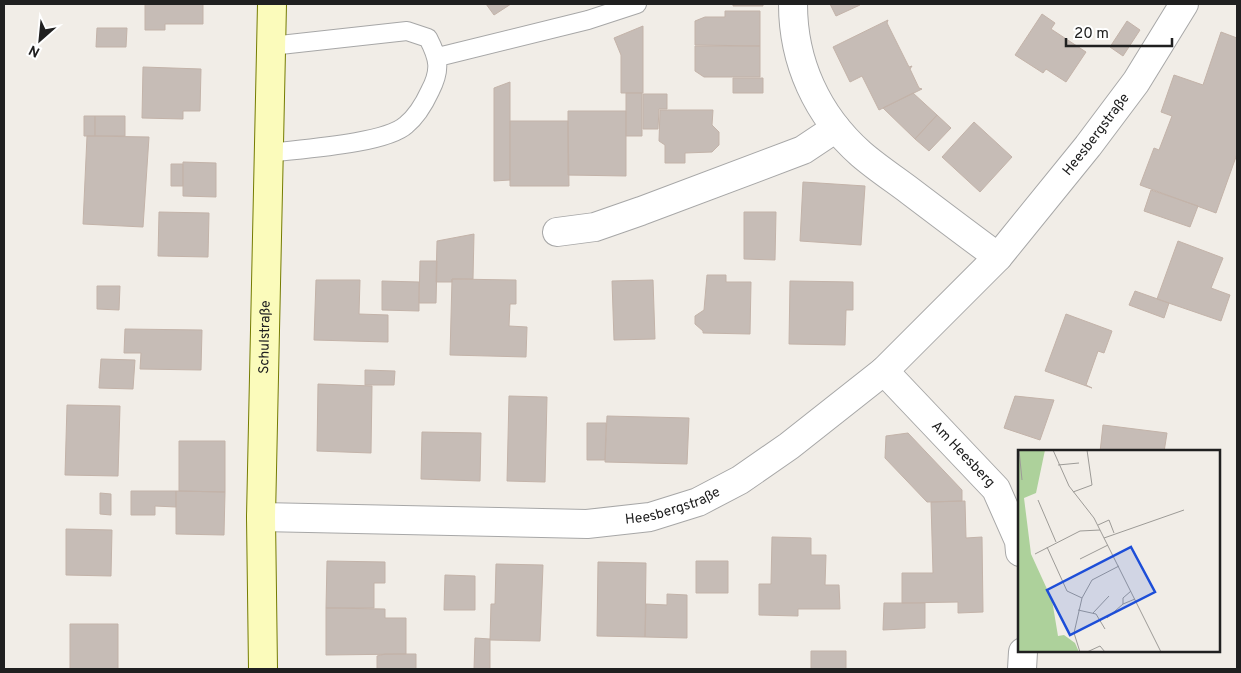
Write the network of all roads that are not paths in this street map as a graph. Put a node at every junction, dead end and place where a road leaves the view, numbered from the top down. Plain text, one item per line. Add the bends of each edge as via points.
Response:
1 (272, 4) edge
2 (636, 4) edge
3 (793, 4) edge
4 (1184, 4) edge
5 (271, 46) junction
6 (438, 57) junction
7 (836, 128) junction
8 (269, 153) junction
9 (557, 232) dead end
10 (998, 257) junction
11 (884, 371) junction
12 (261, 517) junction
13 (1018, 539) edge
14 (1023, 653) edge
15 (262, 669) edge
16 (1022, 669) edge

1 - 5 street, Schulstraße
2 - 6 lane via 588,20
3 - 7 street via 793,28 799,59 811,89
4 - 10 street, Heesbergstraße via 1136,82
5 - 6 lane via 407,31 428,38
5 - 8 street, Schulstraße
6 - 8 lane via 436,79 421,110 405,127 379,138
7 - 9 street via 803,150 641,211 596,227
7 - 10 street via 861,154
8 - 12 street, Schulstraße
10 - 11 street, Heesbergstraße
11 - 12 street, Heesbergstraße via 740,480 698,502 650,517 588,524
11 - 13 street, Am Heesberg via 996,489
12 - 15 street, Schulstraße
14 - 16 street

